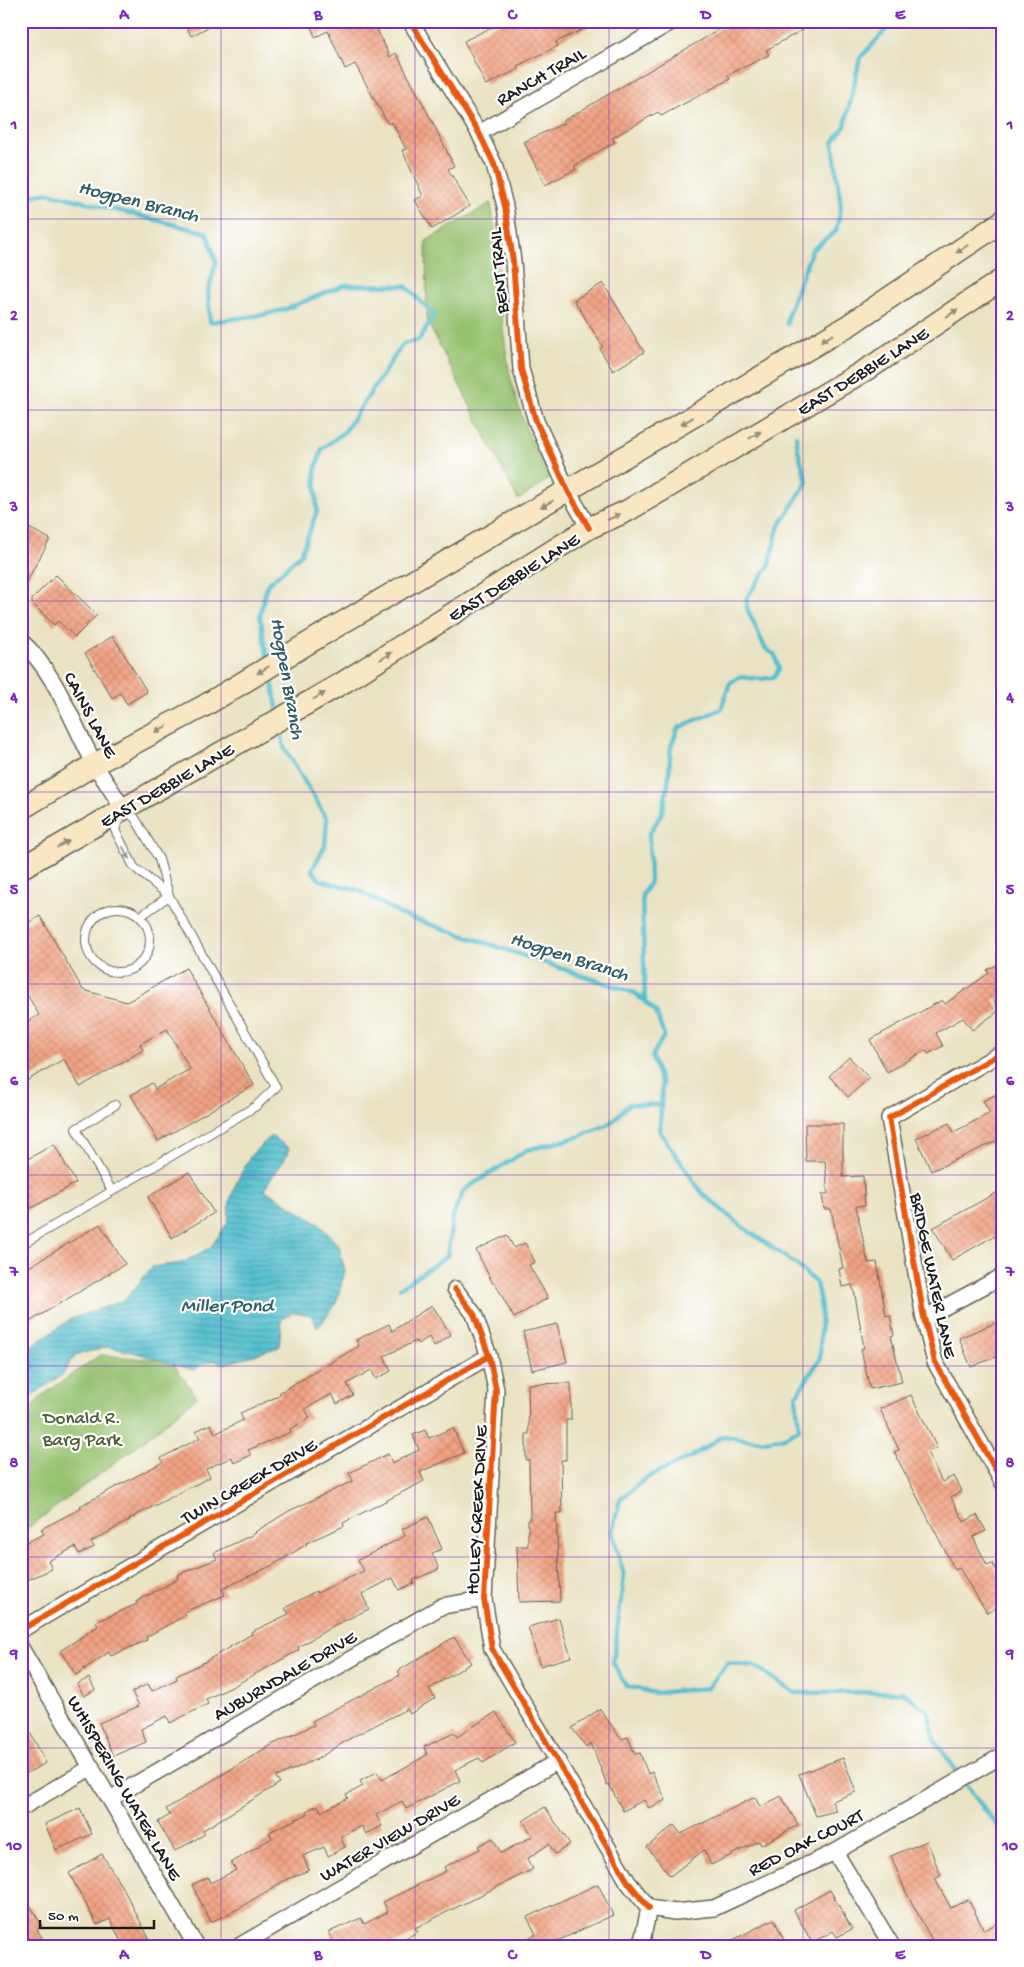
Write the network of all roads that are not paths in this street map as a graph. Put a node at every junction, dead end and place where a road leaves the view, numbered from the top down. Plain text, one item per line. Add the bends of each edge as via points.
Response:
1 (410, 21) edge
2 (672, 21) edge
3 (479, 133) junction
4 (1003, 221) edge
5 (1003, 279) edge
6 (568, 491) junction
7 (589, 528) junction
8 (21, 641) edge
9 (95, 764) junction
10 (21, 809) edge
11 (123, 809) junction
12 (21, 868) edge
13 (169, 896) junction
14 (141, 916) junction
15 (1003, 1052) edge
16 (115, 1105) dead end
17 (112, 1191) junction
18 (21, 1245) edge
19 (1003, 1276) edge
20 (455, 1289) dead end
21 (924, 1318) junction
22 (489, 1356) junction
23 (1003, 1483) edge
24 (484, 1599) junction
25 (21, 1630) edge
26 (21, 1648) edge
27 (1003, 1755) edge
28 (558, 1762) junction
29 (92, 1767) junction
30 (110, 1799) junction
31 (21, 1808) edge
32 (835, 1852) junction
33 (650, 1908) junction
34 (196, 1946) edge
35 (239, 1946) edge
36 (641, 1946) edge
37 (892, 1946) edge

1 - 3 street, BENT TRAIL
2 - 3 street, RANCH TRAIL
3 - 6 street, BENT TRAIL via 494,164 505,206 521,369 536,421
4 -> 6 main road via 849,325
7 -> 5 main road, EAST DEBBIE LANE via 627,511 874,365
6 - 7 street, BENT TRAIL
6 -> 9 main road via 204,706
11 -> 7 main road, EAST DEBBIE LANE via 344,682
8 - 9 street, CAINS LANE via 49,675
9 - 10 main road
9 - 11 street, CAINS LANE
12 -> 11 main road, EAST DEBBIE LANE
11 - 13 lane via 134,818 159,859
11 -> 13 lane via 114,830 134,867
13 - 14 lane
13 - 17 lane via 276,1087 256,1106
14 - 14 lane via 132,910 110,909 92,921 87,931 88,953 102,969 113,972 133,970 148,955 151,934
15 - 21 street, BRIDGE WATER LANE via 889,1118
16 - 17 lane via 76,1129
17 - 18 lane
19 - 21 street
20 - 22 street, HOLLEY CREEK DRIVE via 474,1314
21 - 23 street, BRIDGE WATER LANE via 935,1362
22 - 24 street, HOLLEY CREEK DRIVE via 496,1390
22 - 25 street, TWIN CREEK DRIVE
24 - 28 street, HOLLEY CREEK DRIVE via 492,1649
24 - 30 street, AUBURNDALE DRIVE via 442,1606
26 - 29 street, WHISPERING WATER LANE
27 - 32 street, RED OAK COURT
28 - 33 street, HOLLEY CREEK DRIVE via 628,1882
28 - 35 street, WATER VIEW DRIVE
29 - 30 street, WHISPERING WATER LANE
29 - 31 street
30 - 34 street, WHISPERING WATER LANE
32 - 33 street, RED OAK COURT via 714,1908 675,1912
32 - 37 street
33 - 36 street

